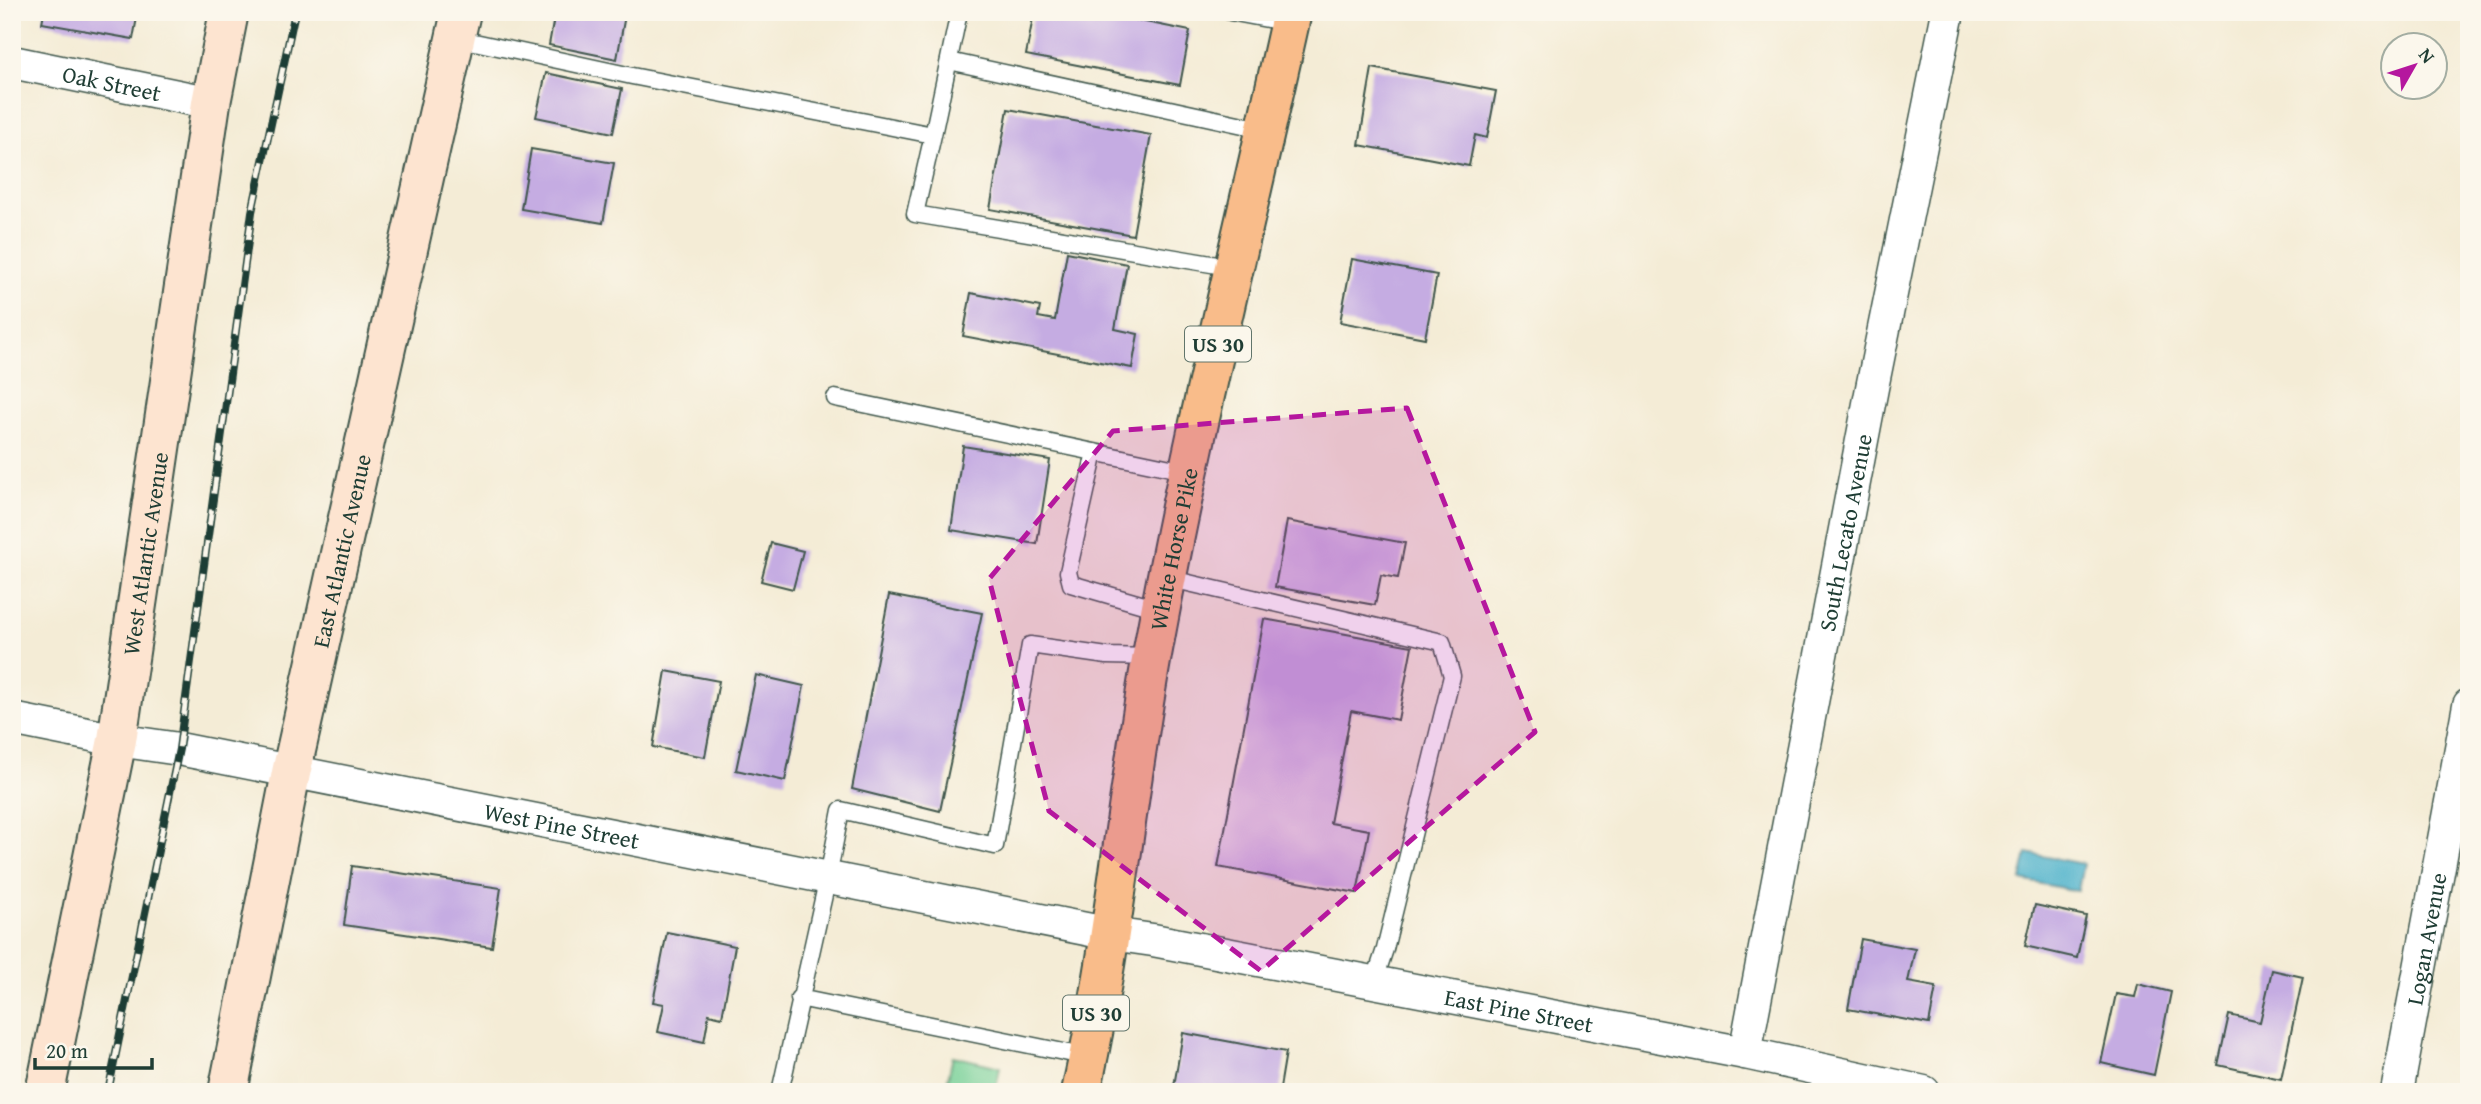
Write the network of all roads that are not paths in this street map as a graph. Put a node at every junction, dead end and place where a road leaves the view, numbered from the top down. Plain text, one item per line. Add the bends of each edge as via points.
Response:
1 (229, 12) edge
2 (959, 12) edge
3 (1230, 12) edge
4 (1948, 12) edge
5 (1291, 17) edge
6 (459, 25) edge
7 (949, 61) junction
8 (12, 62) edge
9 (211, 103) junction
10 (1266, 131) junction
11 (933, 135) junction
12 (1235, 268) junction
13 (835, 398) dead end
14 (1095, 452) junction
15 (1190, 472) junction
16 (1164, 594) junction
17 (1152, 657) junction
18 (2469, 705) edge
19 (12, 719) edge
20 (117, 740) junction
21 (291, 772) junction
22 (828, 877) junction
23 (1111, 934) junction
24 (1374, 982) junction
25 (799, 998) junction
26 (1745, 1054) junction
27 (1085, 1075) edge
28 (45, 1092) edge
29 (228, 1092) edge
30 (780, 1092) edge
31 (1924, 1092) edge
32 (2397, 1092) edge

1 - 9 street, West Atlantic Avenue
2 - 7 lane
3 - 5 lane
4 - 26 street, South Lecato Avenue
5 - 10 highway, White Horse Pike / US 30
6 - 11 lane via 645,79
6 - 21 street, East Atlantic Avenue
7 - 10 lane
7 - 11 lane
8 - 9 street, Oak Street
9 - 20 street, West Atlantic Avenue
10 - 12 highway, White Horse Pike / US 30
11 - 12 lane via 915,214
12 - 15 highway, White Horse Pike / US 30
13 - 14 lane
14 - 15 lane
14 - 16 lane via 1068,572 1071,584
15 - 16 highway, White Horse Pike / US 30
16 - 17 highway, White Horse Pike / US 30
16 - 24 lane via 1442,642 1452,676
17 - 22 lane via 1031,645 995,846 841,810
17 - 23 highway, White Horse Pike / US 30
18 - 32 street, Logan Avenue
19 - 20 street, West Pine Street
20 - 21 street, West Pine Street
20 - 28 street, West Atlantic Avenue
21 - 22 street, West Pine Street
21 - 29 street, East Atlantic Avenue
22 - 23 street, West Pine Street
22 - 25 lane
23 - 24 street, East Pine Street
23 - 27 highway, White Horse Pike / US 30
24 - 26 street, East Pine Street
25 - 27 lane
25 - 30 lane
26 - 31 street, East Pine Street

